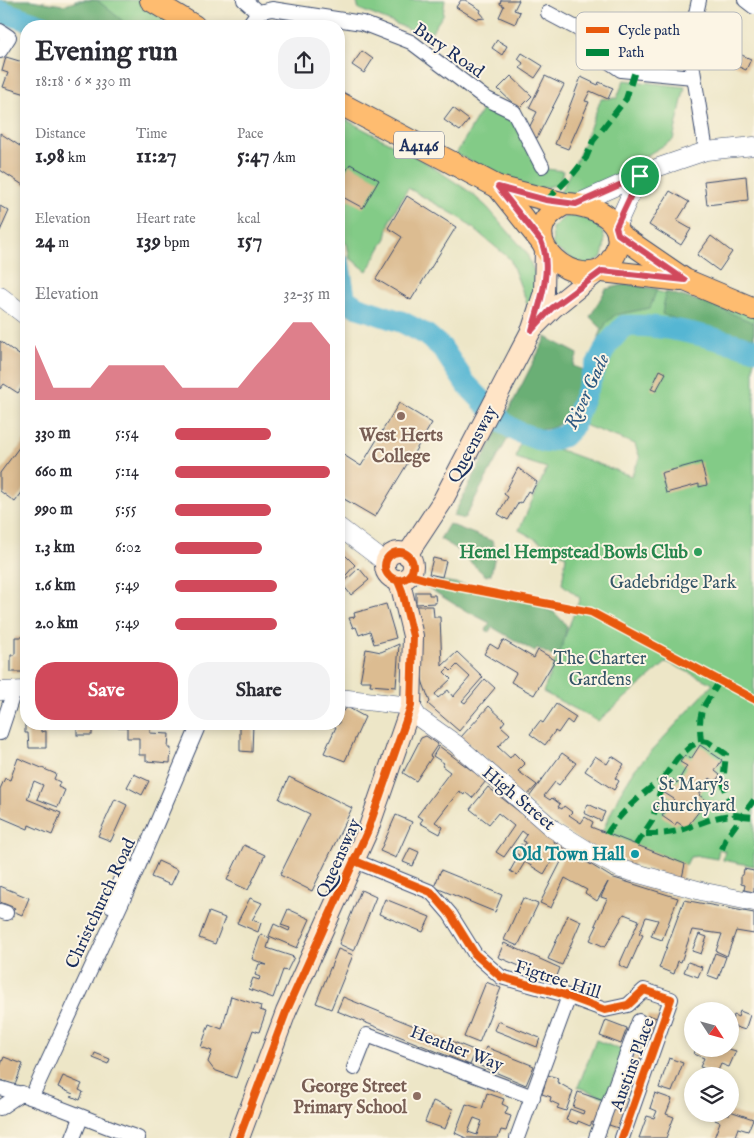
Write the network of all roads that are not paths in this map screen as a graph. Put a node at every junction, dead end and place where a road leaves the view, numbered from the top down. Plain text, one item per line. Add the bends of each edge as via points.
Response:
1 (151, 0) edge
2 (244, 0) edge
3 (745, 0) edge
4 (754, 7) edge
5 (258, 12) junction
6 (548, 13) dead end
7 (184, 20) edge
8 (252, 20) edge
9 (341, 20) edge
10 (345, 21) edge
11 (576, 28) edge
12 (0, 31) edge
13 (0, 51) edge
14 (621, 70) edge
15 (692, 70) edge
16 (693, 77) junction
17 (345, 106) edge
18 (754, 146) edge
19 (706, 151) junction
20 (542, 166) dead end
21 (640, 176) junction
22 (498, 187) junction
23 (571, 204) junction
24 (617, 231) junction
25 (543, 245) junction
26 (598, 273) junction
27 (685, 280) junction
28 (0, 296) edge
29 (754, 308) edge
30 (20, 311) edge
31 (532, 330) junction
32 (345, 532) edge
33 (407, 555) junction
34 (385, 562) junction
35 (398, 581) junction
36 (13, 691) edge
37 (345, 699) edge
38 (411, 706) junction
39 (196, 730) edge
40 (0, 733) edge
41 (355, 861) junction
42 (126, 866) dead end
43 (754, 902) edge
44 (108, 930) junction
45 (568, 996) junction
46 (671, 999) joint
47 (639, 1021) dead end
48 (354, 1068) dead end
49 (0, 1088) edge
50 (27, 1095) junction
51 (532, 1097) junction
52 (0, 1108) edge
53 (81, 1118) junction
54 (73, 1138) edge
55 (138, 1138) edge
56 (239, 1138) edge
57 (517, 1138) edge
58 (596, 1138) edge
59 (622, 1138) edge

1 - 7 main road
2 - 5 street
3 - 4 street
5 - 8 street
5 - 9 street, Bury Road via 272,10
6 - 11 street
10 - 20 street, Bury Road via 362,23 411,42 485,98 514,112
12 - 13 street via 9,37
14 - 16 street
15 - 16 street
16 - 19 street
17 - 22 main road, A4146
18 - 19 street
19 - 21 street
21 - 23 street
21 - 24 street
22 - 23 main road, A4146
22 - 25 main road, A4146
23 - 24 main road via 604,213
23 - 25 main road via 554,209 544,220
24 - 26 main road via 616,253
24 - 27 main road
25 - 26 main road via 570,269 587,275
25 - 31 main road, Queensway via 544,292
26 - 27 main road
26 - 31 main road, Queensway via 552,308
27 - 29 main road
28 - 30 street
31 - 33 main road, Queensway via 442,502
32 - 34 street
33 - 34 main road via 396,552
33 - 35 main road via 413,564 412,572 405,580
34 - 35 main road via 387,575
35 - 38 main road, Queensway via 413,636
36 - 40 street
37 - 38 street
38 - 41 main road, Queensway
38 - 43 street, High Street via 418,717 456,744 553,829 595,855 621,869
39 - 44 street, Christchurch Road
41 - 45 street, Figtree Hill via 431,892 450,914 475,954 502,977
41 - 56 main road, Queensway via 286,1012
42 - 44 street via 102,927
44 - 50 street, Christchurch Road
45 - 46 street, Figtree Hill via 605,1010 628,1005 644,990
45 - 51 street
46 - 59 street, Austins Place
47 - 58 street
48 - 51 street, Heather Way via 367,1035
49 - 50 street
50 - 52 street
50 - 53 street
51 - 57 street
53 - 54 street
53 - 55 street

